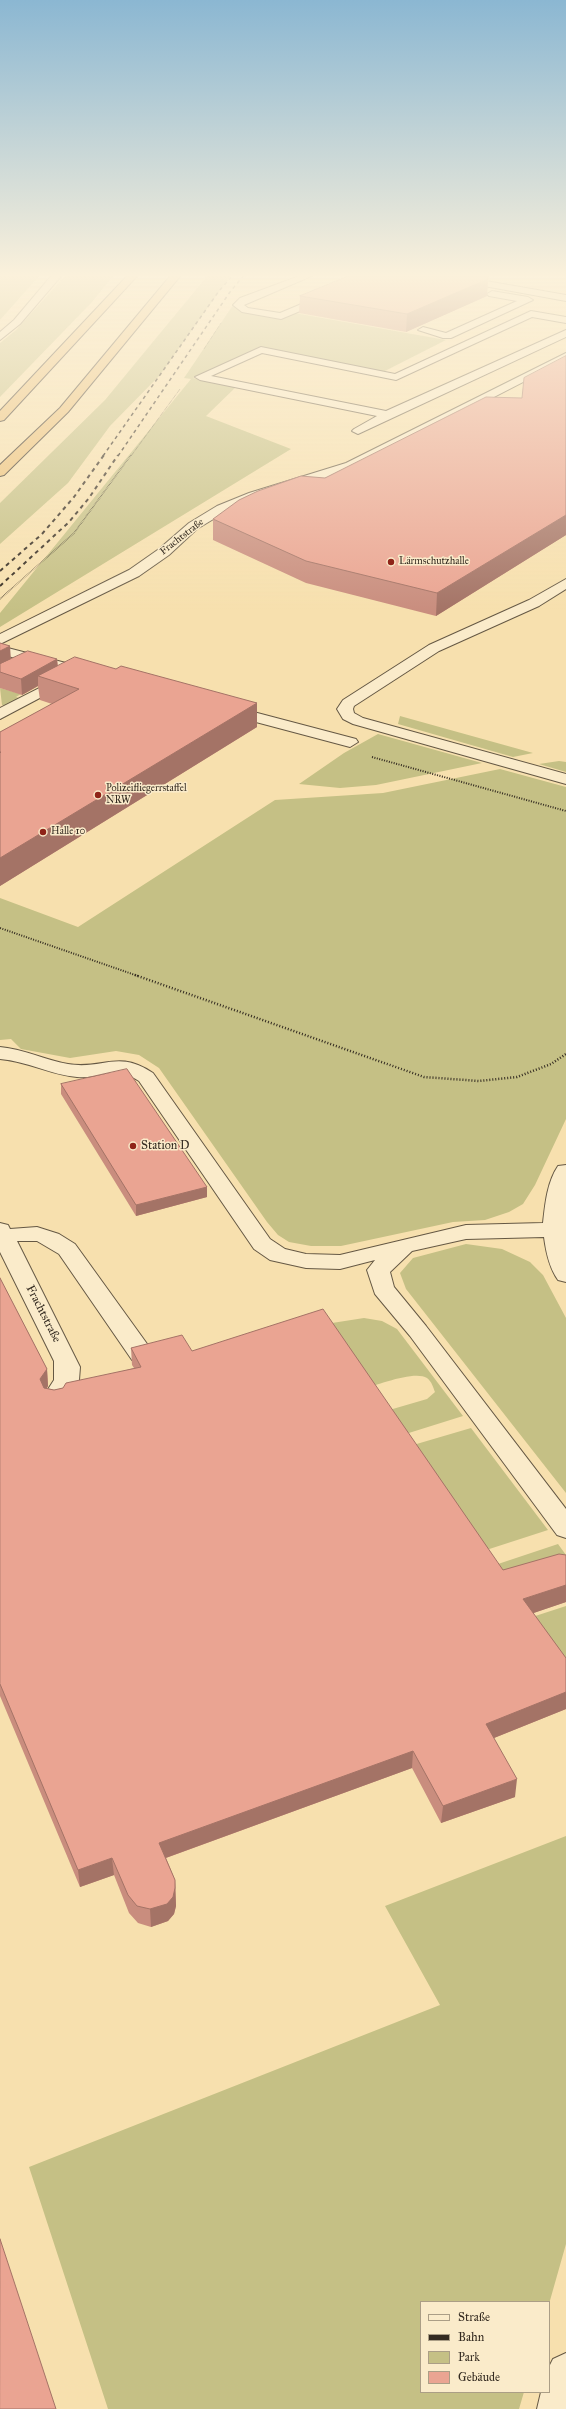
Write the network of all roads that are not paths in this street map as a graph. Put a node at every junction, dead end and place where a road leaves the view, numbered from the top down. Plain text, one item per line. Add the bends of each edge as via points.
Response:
1 (28, 387) edge
2 (83, 387) edge
3 (251, 387) edge
4 (447, 387) edge
5 (504, 387) edge
6 (387, 415) junction
7 (0, 418) edge
8 (410, 435) junction
9 (0, 472) edge
10 (566, 583) edge
11 (0, 640) edge
12 (0, 650) edge
13 (32, 658) junction
14 (13, 668) edge
15 (80, 671) junction
16 (102, 677) edge
17 (213, 706) edge
18 (0, 714) edge
19 (350, 742) dead end
20 (566, 779) edge
21 (0, 1053) edge
22 (566, 1171) edge
23 (552, 1230) junction
24 (2, 1234) edge
25 (404, 1246) junction
26 (566, 1275) edge
27 (141, 1354) edge
28 (55, 1397) edge
29 (566, 1528) edge
30 (566, 2372) edge
31 (556, 2409) edge

1 - 7 highway
2 - 9 highway via 64,410
3 - 6 street
4 - 6 street
5 - 8 street, Frachtstraße
6 - 8 street via 358,431
8 - 11 street, Frachtstraße via 350,466 253,496 221,509 193,526 164,552 134,573
10 - 20 street via 534,604 434,648 348,703 345,710 348,716 358,721
12 - 13 street
13 - 14 street
13 - 15 street
15 - 16 street
15 - 18 street
17 - 19 street
21 - 25 street via 8,1053 51,1068 80,1072 111,1065 133,1067 146,1077 224,1193 262,1244 278,1256 306,1261 340,1262
22 - 23 street via 560,1186
23 - 25 street via 466,1232
23 - 26 street
24 - 27 street via 26,1232 50,1237 67,1249
24 - 28 street, Frachtstraße via 70,1373 67,1383
25 - 29 street via 378,1270 383,1289 418,1331
30 - 31 street

